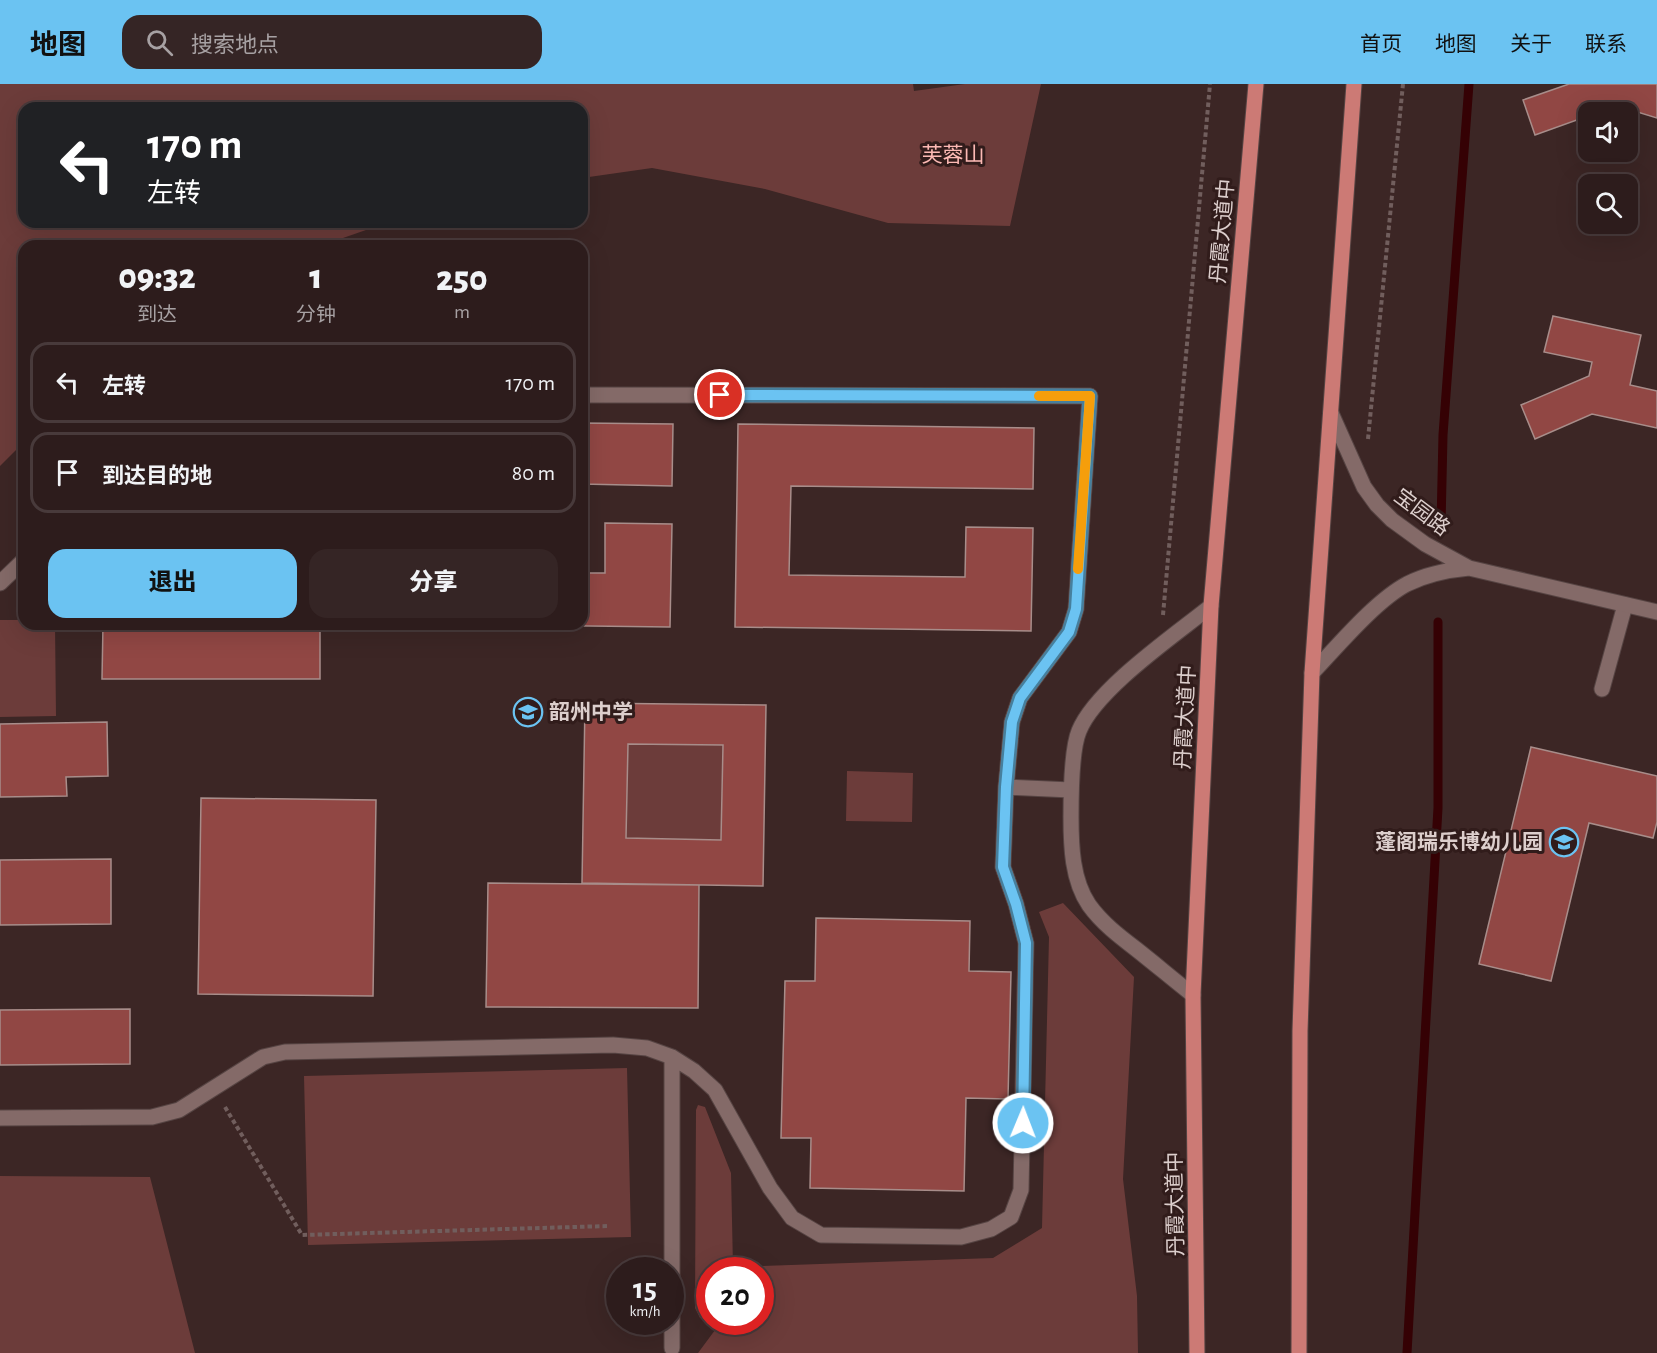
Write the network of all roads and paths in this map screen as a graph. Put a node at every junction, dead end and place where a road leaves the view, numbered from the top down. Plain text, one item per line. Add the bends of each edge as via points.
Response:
1 (1210, 84) edge
2 (1256, 84) edge
3 (1354, 84) edge
4 (1403, 84) edge
5 (588, 395) edge
6 (1330, 413) junction
7 (1368, 440) dead end
8 (18, 566) edge
9 (1469, 568) junction
10 (0, 583) edge
11 (1625, 605) junction
12 (1211, 606) junction
13 (1657, 612) edge
14 (1161, 646) junction
15 (1312, 673) junction
16 (1602, 689) dead end
17 (1006, 787) junction
18 (1071, 790) junction
19 (1193, 995) junction
20 (672, 1057) junction
21 (214, 1089) junction
22 (0, 1118) edge
23 (608, 1226) dead end
24 (672, 1348) dead end
25 (1197, 1353) edge
26 (1299, 1353) edge

1 - 14 path
2 - 12 main road, 丹霞大道中
3 - 6 main road
4 - 7 path
5 - 17 street via 1090,396 1076,609 1069,632 1020,698 1012,722
6 - 9 street, 宝园路 via 1353,467 1377,505 1416,538
6 - 15 main road
8 - 10 street
9 - 11 street, 宝园路
9 - 15 street, 宝园路 via 1426,576 1405,585 1366,617
11 - 13 street, 宝园路
11 - 16 street
12 - 14 street
12 - 19 main road, 丹霞大道中
14 - 18 street via 1094,707 1079,731
15 - 26 main road via 1300,1031
17 - 18 street
17 - 20 street via 1003,867 1026,943 1022,1190 1011,1217 991,1229 961,1238 820,1235 792,1218 770,1188 715,1090
18 - 19 street via 1072,855 1088,903 1103,922
19 - 25 main road, 丹霞大道中
20 - 21 street via 647,1048 613,1045 285,1052 263,1057
20 - 24 street
21 - 22 street via 179,1110 152,1117
21 - 23 path via 302,1235

